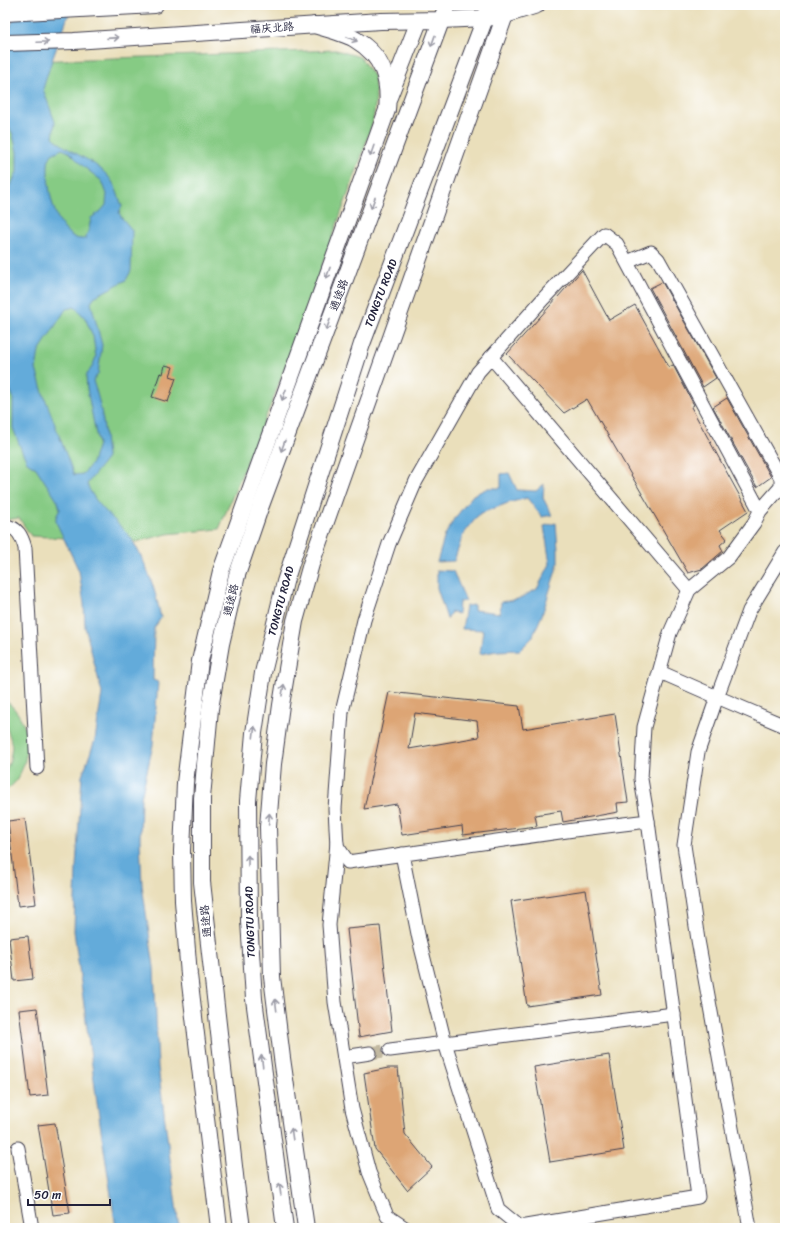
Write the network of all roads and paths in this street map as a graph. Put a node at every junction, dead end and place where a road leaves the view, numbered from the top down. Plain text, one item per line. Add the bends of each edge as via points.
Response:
1 (155, 5) edge
2 (447, 5) edge
3 (537, 5) edge
4 (488, 11) edge
5 (11, 13) edge
6 (505, 15) junction
7 (441, 20) junction
8 (419, 21) junction
9 (315, 26) junction
10 (8, 44) edge
11 (388, 97) junction
12 (627, 262) junction
13 (491, 357) junction
14 (760, 511) junction
15 (5, 526) edge
16 (785, 552) edge
17 (689, 590) junction
18 (660, 672) junction
19 (717, 697) junction
20 (785, 726) edge
21 (37, 768) dead end
22 (648, 821) junction
23 (337, 841) junction
24 (402, 854) junction
25 (674, 1014) junction
26 (445, 1043) junction
27 (390, 1050) tunnel mouth
28 (370, 1053) tunnel mouth
29 (344, 1057) junction
30 (18, 1148) dead end
31 (32, 1228) edge
32 (219, 1228) edge
33 (242, 1228) edge
34 (286, 1228) edge
35 (306, 1228) edge
36 (405, 1228) edge
37 (517, 1228) edge
38 (750, 1228) edge

1 - 5 main road
2 - 7 main road, 通途路
3 - 6 main road, 福庆北路
4 - 6 main road, 福庆北路
4 - 7 main road, 福庆北路
34 -> 4 main road, TONGTU ROAD via 262,1066 249,921 248,801 263,673 285,582 362,344
35 -> 6 main road via 272,978 268,827 281,705 295,621 311,564
7 - 8 main road, 福庆北路
7 -> 33 main road, 通途路 via 237,575 221,644 210,709 202,798 202,882
8 - 9 main road, 福庆北路
8 - 11 main road
10 -> 9 main road, 福庆北路
9 -> 11 main road via 355,39 371,51 382,66
11 -> 32 main road via 387,110 367,168 221,571 200,661 184,783 183,901 189,975
12 - 13 street via 617,244 604,234
12 - 14 street
12 - 14 street via 650,252 658,259 781,478 781,487
13 - 17 street
13 - 23 street via 478,372 416,481 389,544 364,620 342,712 335,809
14 - 17 street via 729,557
15 - 21 street via 11,526 18,531 25,548
16 - 19 street via 749,611
17 - 18 street via 670,633
18 - 19 street
18 - 22 street via 644,727 641,779
19 - 20 street
19 - 38 street via 698,752 684,845 698,940
22 - 24 street
22 - 25 street
23 - 24 street via 337,846 348,862
23 - 29 street via 329,925 335,1002
24 - 26 street via 419,940
25 - 26 street
25 - 37 street via 698,1197
26 - 27 street
26 - 37 street via 498,1209
28 - 29 street
29 - 36 street via 352,1109 369,1172 387,1216
30 - 31 street

